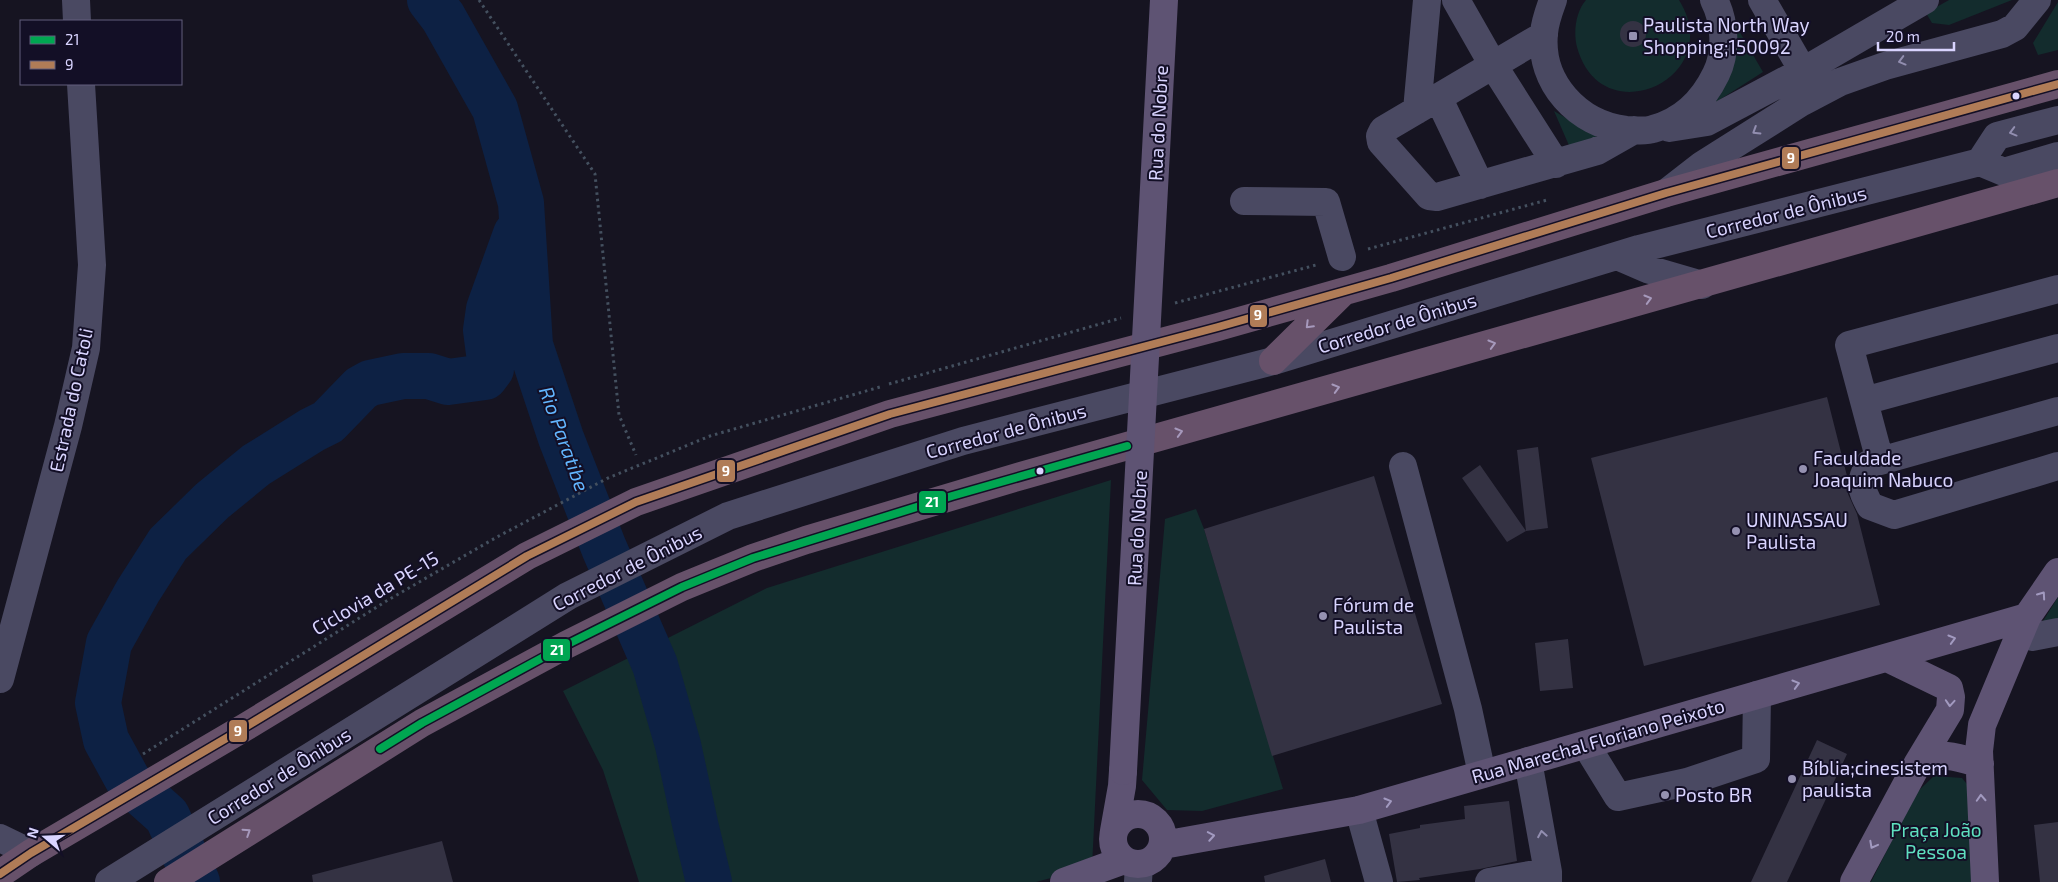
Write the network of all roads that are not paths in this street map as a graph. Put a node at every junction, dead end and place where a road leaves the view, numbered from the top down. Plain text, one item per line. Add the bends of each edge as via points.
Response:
1 (76, 0) edge
2 (1164, 0) edge
3 (1426, 0) edge
4 (1456, 0) edge
5 (1714, 0) edge
6 (1762, 0) edge
7 (2038, 0) edge
8 (1911, 4) edge
9 (1544, 14) edge
10 (77, 20) edge
11 (1493, 65) junction
12 (1803, 72) junction
13 (2058, 84) edge
14 (81, 85) edge
15 (1428, 104) junction
16 (2058, 120) edge
17 (1643, 130) junction
18 (2058, 156) edge
19 (1980, 162) junction
20 (1556, 164) junction
21 (2058, 183) edge
22 (1480, 185) junction
23 (1666, 193) junction
24 (1244, 202) dead end
25 (1617, 256) junction
26 (1342, 257) dead end
27 (1702, 284) junction
28 (2058, 289) edge
29 (1344, 291) junction
30 (2058, 348) edge
31 (1273, 361) junction
32 (1864, 401) junction
33 (2058, 411) edge
34 (1880, 461) junction
35 (1403, 466) dead end
36 (2058, 466) edge
37 (2058, 572) edge
38 (2024, 623) junction
39 (2058, 632) edge
40 (1887, 658) junction
41 (0, 679) edge
42 (1757, 695) junction
43 (1586, 745) junction
44 (1528, 761) junction
45 (1918, 763) junction
46 (1980, 764) junction
47 (1482, 774) junction
48 (1123, 778) junction
49 (1359, 810) junction
50 (1149, 815) junction
51 (1114, 831) junction
52 (0, 838) edge
53 (1163, 845) junction
54 (41, 847) junction
55 (1134, 869) edge
56 (0, 874) edge
57 (1548, 877) edge
58 (109, 882) edge
59 (168, 882) edge
60 (1064, 882) edge
61 (1379, 882) edge
62 (1489, 882) edge
63 (1854, 882) edge
64 (1985, 882) edge

1 - 10 street
2 - 48 main road, Rua do Nobre, bridge
3 - 15 street
4 - 11 street
5 - 17 street via 1724,37 1720,65 1708,91 1679,118
6 - 12 street
7 -> 23 street via 2014,27 2002,34 1885,66 1840,82 1702,165
8 - 12 street
9 - 11 street
9 - 17 street via 1545,56 1551,76 1566,100 1593,121 1613,128
11 - 15 street
11 - 20 street
12 - 17 street via 1706,122
13 - 23 highway
14 - 41 street, Estrada do Catoli via 92,265 86,348 66,435
15 - 22 street
15 - 22 street via 1381,133 1381,142 1433,198
16 -> 19 street via 1996,136
17 - 20 street via 1597,151
18 - 19 street via 2004,172
19 - 25 street, Corredor de Ônibus
20 - 22 street
21 - 27 highway
23 - 29 highway
24 - 26 street via 1326,202
25 - 27 street via 1647,269
25 - 31 street, Corredor de Ônibus
59 -> 27 highway via 422,723 682,587 762,555 934,502
28 - 32 street via 1849,345
29 -> 31 highway
29 - 54 highway via 890,414 636,502 527,556
30 - 32 street
31 - 58 street, Corredor de Ônibus via 963,441 728,516 568,596
32 - 34 street
33 - 34 street
34 - 36 street via 1869,464 1863,476 1862,491 1870,506 1894,515
35 - 47 street via 1468,709
38 -> 37 main road
38 - 39 street via 2032,637
40 -> 38 main road, Rua Marechal Floriano Peixoto
38 - 46 main road via 1982,725
42 -> 40 main road, Rua Marechal Floriano Peixoto
40 -> 45 main road via 1948,688 1951,697 1950,710
42 - 43 main road, Rua Marechal Floriano Peixoto
42 - 43 street via 1756,759 1687,782 1618,797
43 - 44 main road, Rua Marechal Floriano Peixoto
44 - 47 main road, Rua Marechal Floriano Peixoto
57 -> 44 street
45 - 46 main road via 1938,755
45 -> 63 main road
64 -> 46 main road
49 -> 47 main road, Rua Marechal Floriano Peixoto
48 - 50 main road
48 - 51 main road, Rua do Nobre
53 -> 49 main road, Rua Marechal Floriano Peixoto
49 - 61 street
50 - 51 main road via 1141,813 1124,817
50 - 53 main road via 1161,827
51 - 55 main road, Rua do Nobre via 1114,848
52 - 54 street
53 - 55 main road via 1154,859
54 - 56 highway
55 - 60 main road
57 - 62 street

